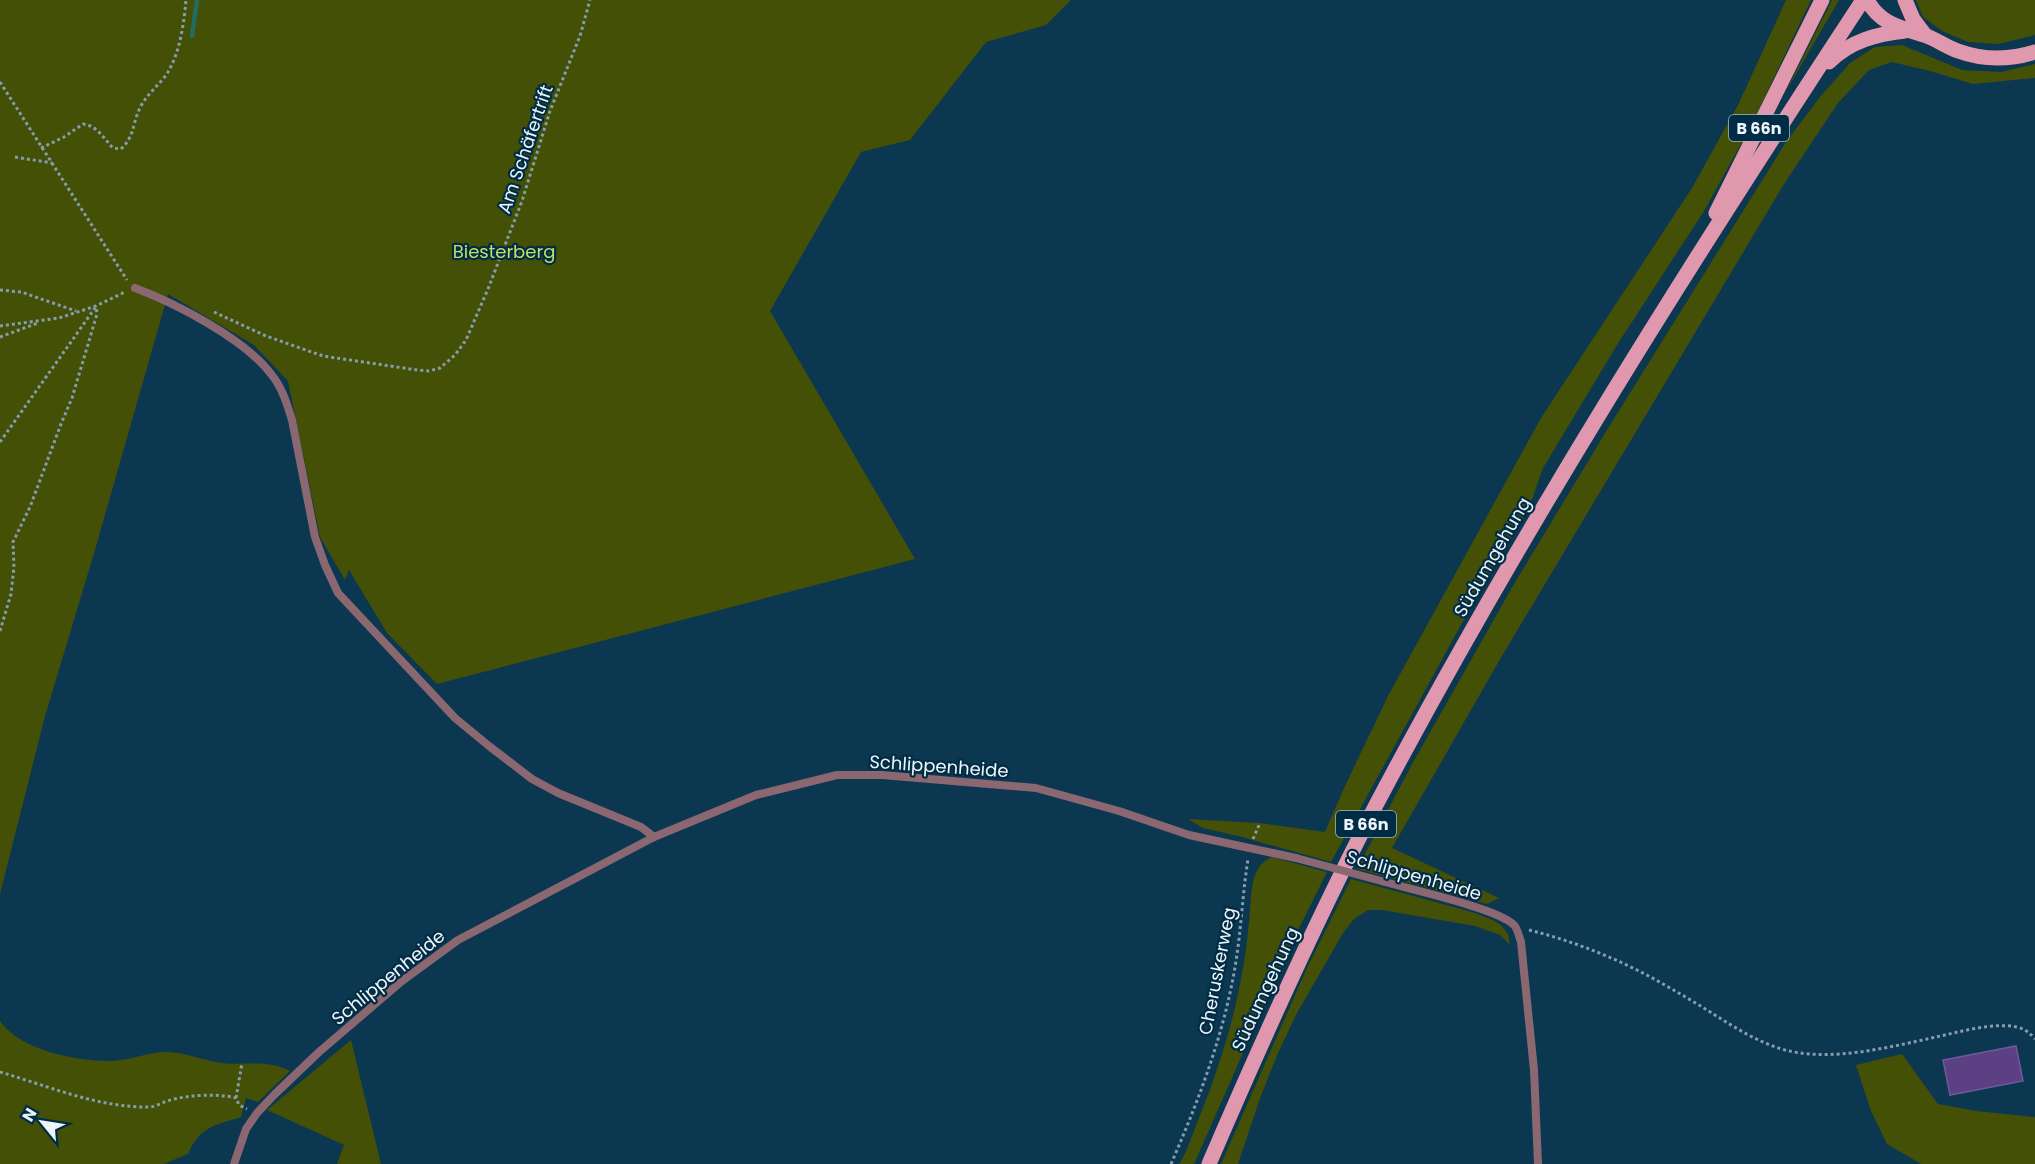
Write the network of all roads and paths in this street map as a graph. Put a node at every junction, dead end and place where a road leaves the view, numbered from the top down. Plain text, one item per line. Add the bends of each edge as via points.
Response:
1 (186, 0) edge
2 (590, 0) edge
3 (1822, 0) edge
4 (1865, 0) edge
5 (1905, 0) edge
6 (1906, 31) junction
7 (1925, 35) junction
8 (2035, 52) edge
9 (0, 82) edge
10 (1808, 83) junction
11 (41, 147) junction
12 (15, 157) dead end
13 (52, 163) junction
14 (1697, 257) junction
15 (135, 288) joint
16 (0, 290) edge
17 (112, 297) dead end
18 (96, 306) junction
19 (212, 311) dead end
20 (78, 312) junction
21 (44, 320) junction
22 (0, 326) edge
23 (0, 337) edge
24 (0, 442) edge
25 (0, 631) edge
26 (1260, 823) dead end
27 (654, 837) junction
28 (1250, 847) junction
29 (1516, 926) junction
30 (2035, 1039) edge
31 (242, 1063) dead end
32 (0, 1072) edge
33 (234, 1164) edge
34 (1171, 1164) edge
35 (1209, 1164) edge
36 (1538, 1164) edge

1 - 11 path via 173,61 146,95 127,143 121,149 113,148 98,129 83,124
2 - 19 path, Am Schäfertrift via 488,290 466,340 440,368 417,370 323,356
3 - 14 main road, B 66n
4 - 6 main road, B 66n via 1877,15
4 - 10 main road, Südumgehung / B 66n
5 - 7 main road
6 - 7 main road, B 66n
6 - 10 main road, B 66n via 1863,39 1839,52
7 - 8 main road, B 66n via 1975,57 2012,57
9 - 11 path
10 - 14 main road, Südumgehung / B 66n
11 - 13 path
12 - 13 path
13 - 15 path
14 - 35 main road, Südumgehung / B 66n via 1549,498 1375,807 1282,997
15 - 27 lane via 164,299 227,336 251,352 273,375 292,420 315,537 338,593 455,718 532,779 641,826
16 - 20 path via 21,292
17 - 18 path
18 - 20 path
18 - 24 path
18 - 25 path via 72,399 14,542 11,594
20 - 21 path
21 - 22 path
21 - 23 path
26 - 28 path, Cheruskerweg
27 - 28 lane, Schlippenheide via 784,787 837,775 882,775 1036,788 1189,835
27 - 33 lane, Schlippenheide via 458,940 402,981 319,1052 257,1113 246,1129
28 - 29 lane, Schlippenheide, bridge via 1483,910
28 - 34 path, Cheruskerweg via 1227,1007 1200,1094
29 - 30 path via 1621,963 1762,1043 1783,1050 1808,1054 1851,1052 2000,1027 2028,1031
29 - 36 lane via 1534,1070
31 - 32 path via 236,1098 210,1095 169,1101 152,1108 100,1102

